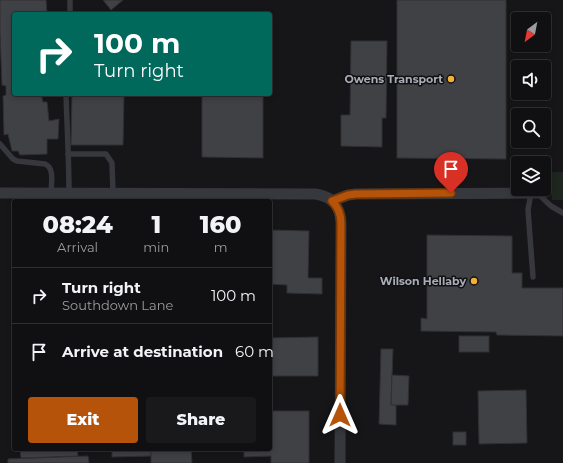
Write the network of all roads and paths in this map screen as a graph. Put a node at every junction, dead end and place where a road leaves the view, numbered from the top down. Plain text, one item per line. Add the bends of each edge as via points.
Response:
1 (70, 0) edge
2 (70, 12) edge
3 (66, 96) edge
4 (0, 144) edge
5 (68, 154) junction
6 (0, 192) edge
7 (51, 193) junction
8 (69, 193) junction
9 (113, 193) junction
10 (511, 193) edge
11 (533, 196) edge
12 (538, 196) edge
13 (332, 201) junction
14 (563, 213) edge
15 (532, 277) dead end
16 (340, 463) edge

1 - 2 lane
3 - 5 lane
4 - 7 lane via 17,161 48,166 52,174
5 - 8 lane
5 - 9 lane via 106,154 112,163
6 - 7 street
7 - 8 street
8 - 9 street
9 - 13 street via 316,194
10 - 13 street via 356,194
11 - 15 lane via 528,210
12 - 14 lane
13 - 16 street via 340,212 341,223

